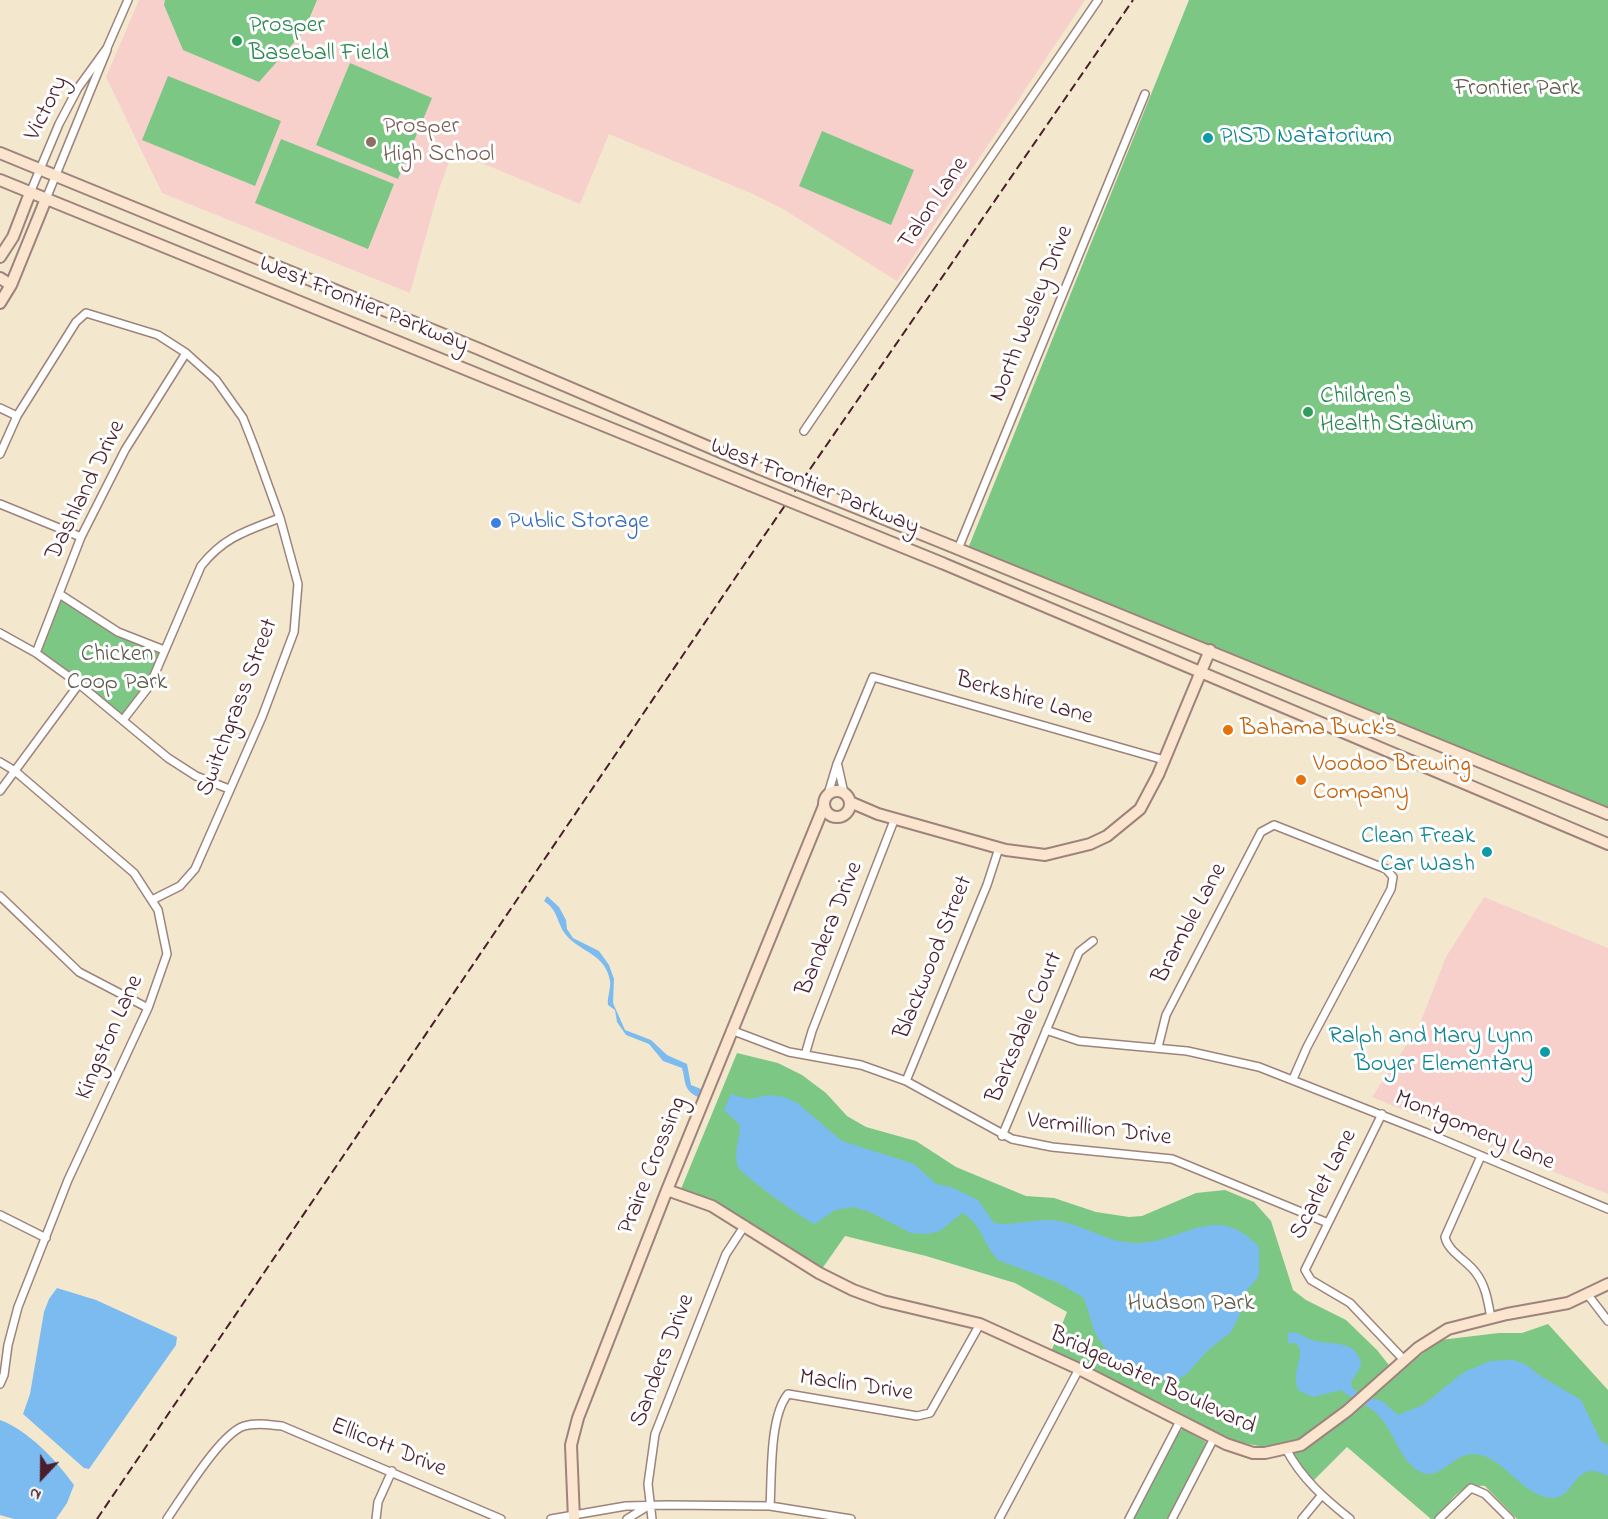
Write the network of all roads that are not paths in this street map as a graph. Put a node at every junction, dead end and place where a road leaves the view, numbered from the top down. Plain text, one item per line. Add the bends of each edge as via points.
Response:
1 (128, 0) edge
2 (1098, 0) edge
3 (108, 48) junction
4 (1145, 94) dead end
5 (0, 153) edge
6 (39, 169) junction
7 (56, 176) junction
8 (0, 180) edge
9 (30, 193) junction
10 (46, 200) junction
11 (0, 257) edge
12 (0, 278) edge
13 (11, 285) junction
14 (0, 303) edge
15 (186, 353) junction
16 (0, 408) edge
17 (17, 416) junction
18 (804, 431) dead end
19 (0, 454) edge
20 (0, 504) edge
21 (280, 518) junction
22 (81, 537) junction
23 (955, 548) junction
24 (61, 595) junction
25 (0, 633) edge
26 (164, 650) junction
27 (1210, 650) junction
28 (36, 653) junction
29 (1200, 674) junction
30 (79, 684) junction
31 (123, 720) junction
32 (1164, 760) junction
33 (0, 762) edge
34 (837, 764) junction
35 (15, 771) junction
36 (229, 789) junction
37 (0, 791) edge
38 (828, 794) junction
39 (847, 797) junction
40 (824, 806) junction
41 (845, 814) junction
42 (878, 814) junction
43 (1608, 814) edge
44 (832, 816) junction
45 (895, 818) junction
46 (813, 836) junction
47 (1608, 844) edge
48 (999, 848) junction
49 (0, 896) edge
50 (152, 900) junction
51 (1093, 941) dead end
52 (148, 1008) junction
53 (732, 1030) junction
54 (1046, 1030) junction
55 (1158, 1047) junction
56 (805, 1055) junction
57 (1293, 1079) junction
58 (906, 1081) junction
59 (1382, 1114) junction
60 (1002, 1136) junction
61 (1481, 1156) junction
62 (667, 1190) junction
63 (1608, 1209) edge
64 (0, 1215) edge
65 (1328, 1223) junction
66 (746, 1226) junction
67 (46, 1238) junction
68 (1608, 1284) edge
69 (1588, 1295) junction
70 (1491, 1318) junction
71 (1608, 1321) edge
72 (980, 1324) junction
73 (1404, 1360) junction
74 (1079, 1369) junction
75 (0, 1384) edge
76 (1180, 1420) junction
77 (1214, 1438) junction
78 (1286, 1449) junction
79 (392, 1471) junction
80 (1321, 1496) junction
81 (648, 1506) junction
82 (770, 1506) junction
83 (574, 1517) edge
84 (167, 1519) edge
85 (376, 1519) edge
86 (501, 1519) edge
87 (551, 1519) edge
88 (627, 1519) edge
89 (651, 1519) edge
90 (851, 1519) edge
91 (999, 1519) edge
92 (1129, 1519) edge
93 (1172, 1519) edge
94 (1302, 1519) edge
95 (1350, 1519) edge
96 (1439, 1519) edge
97 (1510, 1519) edge

1 - 3 street, Victory
2 - 18 street, Talon Lane
3 - 6 street, Victory via 78,88
3 - 7 street, Victory
4 - 23 street, North Wesley Drive
5 - 6 street, West Frontier Parkway
6 - 7 street, West Frontier Parkway
6 - 9 street, Victory
7 - 10 street, Victory
7 - 23 street, West Frontier Parkway, bridge
8 - 9 street, West Frontier Parkway
9 - 10 street, West Frontier Parkway
9 - 11 street via 13,237
10 - 13 street
10 - 29 street, West Frontier Parkway, bridge via 942,563
12 - 13 street
13 - 14 street
15 - 17 street, Switchgrass Street via 158,335 86,313 76,322
15 - 21 street, Switchgrass Street via 216,380 243,418
15 - 22 street, Dashland Drive via 125,450
16 - 17 street
17 - 19 street
20 - 22 street
21 - 26 street via 231,537 213,552 201,567
21 - 36 street, Switchgrass Street via 298,584 294,632
22 - 24 street, Dashland Drive
23 - 27 street, West Frontier Parkway
24 - 26 street via 118,632
24 - 28 street, Dashland Drive
25 - 28 street
26 - 31 street via 150,685
27 - 29 street
27 - 43 street, West Frontier Parkway
28 - 30 street
29 - 32 street
29 - 47 street, West Frontier Parkway
30 - 31 street
30 - 35 street
31 - 36 street via 168,758 196,776
32 - 34 street, Berkshire Lane via 873,678
32 - 48 street via 1140,808 1107,836 1045,855
33 - 35 street, Kingston Lane
34 - 38 street
34 - 39 street
35 - 37 street
35 - 50 street, Kingston Lane via 134,873
36 - 50 street, Switchgrass Street via 195,869 180,886
38 - 39 street via 836,791
38 - 40 street
39 - 41 street
39 - 42 street
40 - 44 street
40 - 46 street, Praire Crossing
41 - 42 street
41 - 44 street
42 - 45 street
44 - 46 street, Praire Crossing
45 - 48 street
45 - 56 street, Bandera Drive
46 - 53 street, Praire Crossing
48 - 58 street, Blackwood Street
49 - 52 street via 79,972
50 - 52 street, Kingston Lane via 159,910 167,954
51 - 54 street, Barksdale Court via 1079,952
52 - 67 street, Kingston Lane via 68,1180
53 - 56 street, Vermillion Drive
53 - 62 street, Praire Crossing
54 - 55 street, Montgomery Lane via 1078,1041
54 - 60 street, Barksdale Court
55 - 57 street, Montgomery Lane via 1213,1055
55 - 57 street, Bramble Lane via 1166,1015 1261,832 1269,825 1281,826 1386,869 1393,877 1391,889
56 - 58 street, Vermillion Drive via 861,1065
57 - 59 street, Montgomery Lane
58 - 60 street, Vermillion Drive
59 - 61 street, Montgomery Lane
59 - 65 street, Scarlet Lane
60 - 65 street, Vermillion Drive via 1052,1147 1172,1159
61 - 63 street, Montgomery Lane
61 - 70 street via 1445,1237 1478,1276
62 - 66 street, Bridgewater Boulevard via 712,1206
62 - 83 street, Praire Crossing via 578,1418 571,1446
64 - 67 street
65 - 73 street, Scarlet Lane via 1307,1264 1306,1274 1350,1303
66 - 72 street, Bridgewater Boulevard via 853,1290
66 - 81 street, Sanders Drive via 726,1254 655,1434
67 - 75 street, Kingston Lane via 18,1307
68 - 69 street, Bridgewater Boulevard
69 - 70 street, Bridgewater Boulevard via 1568,1303
69 - 71 street
70 - 73 street, Bridgewater Boulevard via 1435,1336
72 - 74 street, Bridgewater Boulevard
72 - 82 street, Maclin Drive via 930,1413 917,1416 788,1394 777,1419
73 - 78 street, Bridgewater Boulevard via 1347,1411 1301,1445
74 - 76 street, Bridgewater Boulevard
74 - 91 street
76 - 77 street, Bridgewater Boulevard
76 - 92 street
77 - 78 street, Bridgewater Boulevard via 1253,1452
77 - 93 street
78 - 80 street via 1299,1472
79 - 84 street, Ellicott Drive via 282,1426 244,1426 227,1435
79 - 85 street via 378,1502
79 - 86 street, Ellicott Drive
80 - 94 street
80 - 95 street
81 - 82 street
81 - 83 street via 626,1506
81 - 88 street
81 - 89 street, Sanders Drive
82 - 90 street
83 - 87 street
96 - 97 street via 1472,1488 1485,1494

